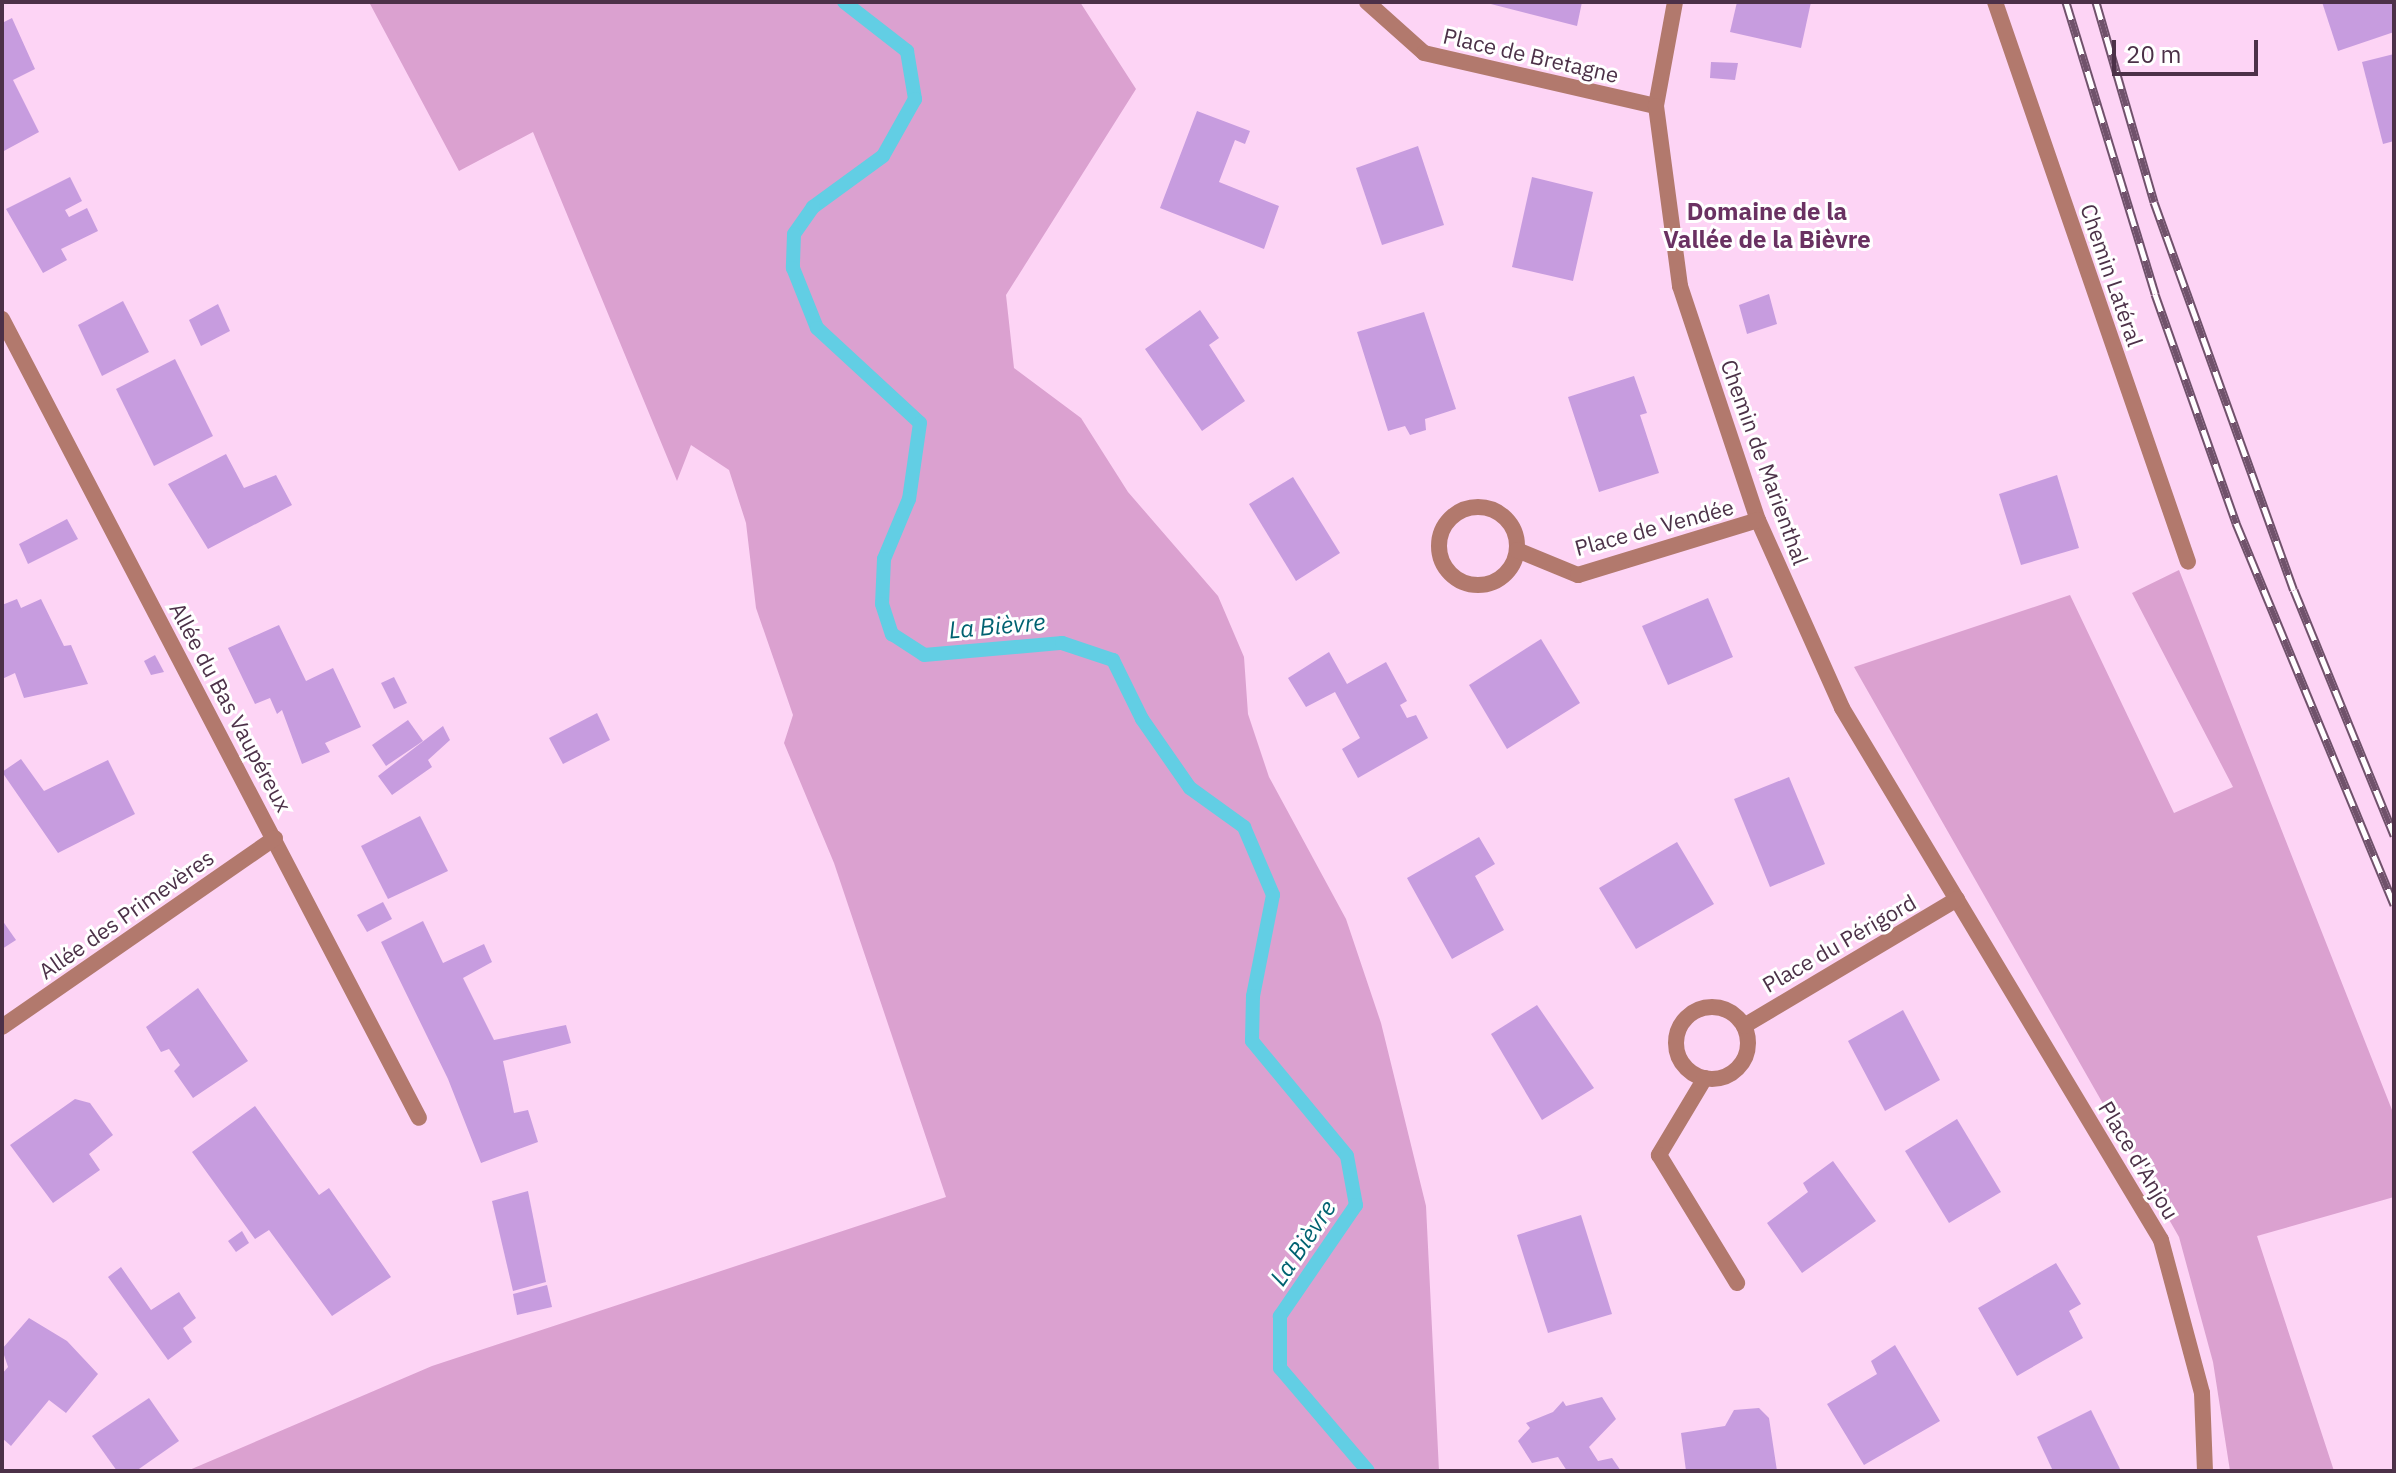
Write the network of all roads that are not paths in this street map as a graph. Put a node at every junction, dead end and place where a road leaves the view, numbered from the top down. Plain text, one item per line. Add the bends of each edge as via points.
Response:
1 (1367, 2) edge
2 (1675, 2) edge
3 (1995, 2) edge
4 (1656, 106) junction
5 (2, 319) edge
6 (1758, 520) junction
7 (1517, 550) junction
8 (2188, 562) dead end
9 (275, 838) junction
10 (1957, 899) junction
11 (1744, 1026) junction
12 (2, 1027) edge
13 (1705, 1078) junction
14 (419, 1118) dead end
15 (1737, 1283) dead end
16 (2205, 1471) edge

1 - 4 street, Place de Bretagne via 1424,53
2 - 4 street, Chemin de Marienthal
3 - 8 street, Chemin Latéral
4 - 6 street, Chemin de Marienthal via 1680,286
5 - 9 street, Allée du Bas Vaupéreux
6 - 7 street, Place de Vendée via 1578,575
6 - 10 street, Chemin de Marienthal via 1842,708
7 - 7 street via 1512,526 1482,507 1470,507 1449,520 1440,542 1446,568 1468,583 1482,585 1506,574
9 - 12 street, Allée des Primevères
9 - 14 street, Allée du Bas Vaupéreux
10 - 11 street, Place du Périgord
10 - 16 street, Place d'Anjou via 2161,1240 2202,1393
11 - 13 street via 1748,1048 1738,1068 1717,1079
11 - 13 street via 1715,1006 1703,1007 1683,1021 1676,1044 1679,1056 1685,1067
13 - 15 street via 1659,1155

